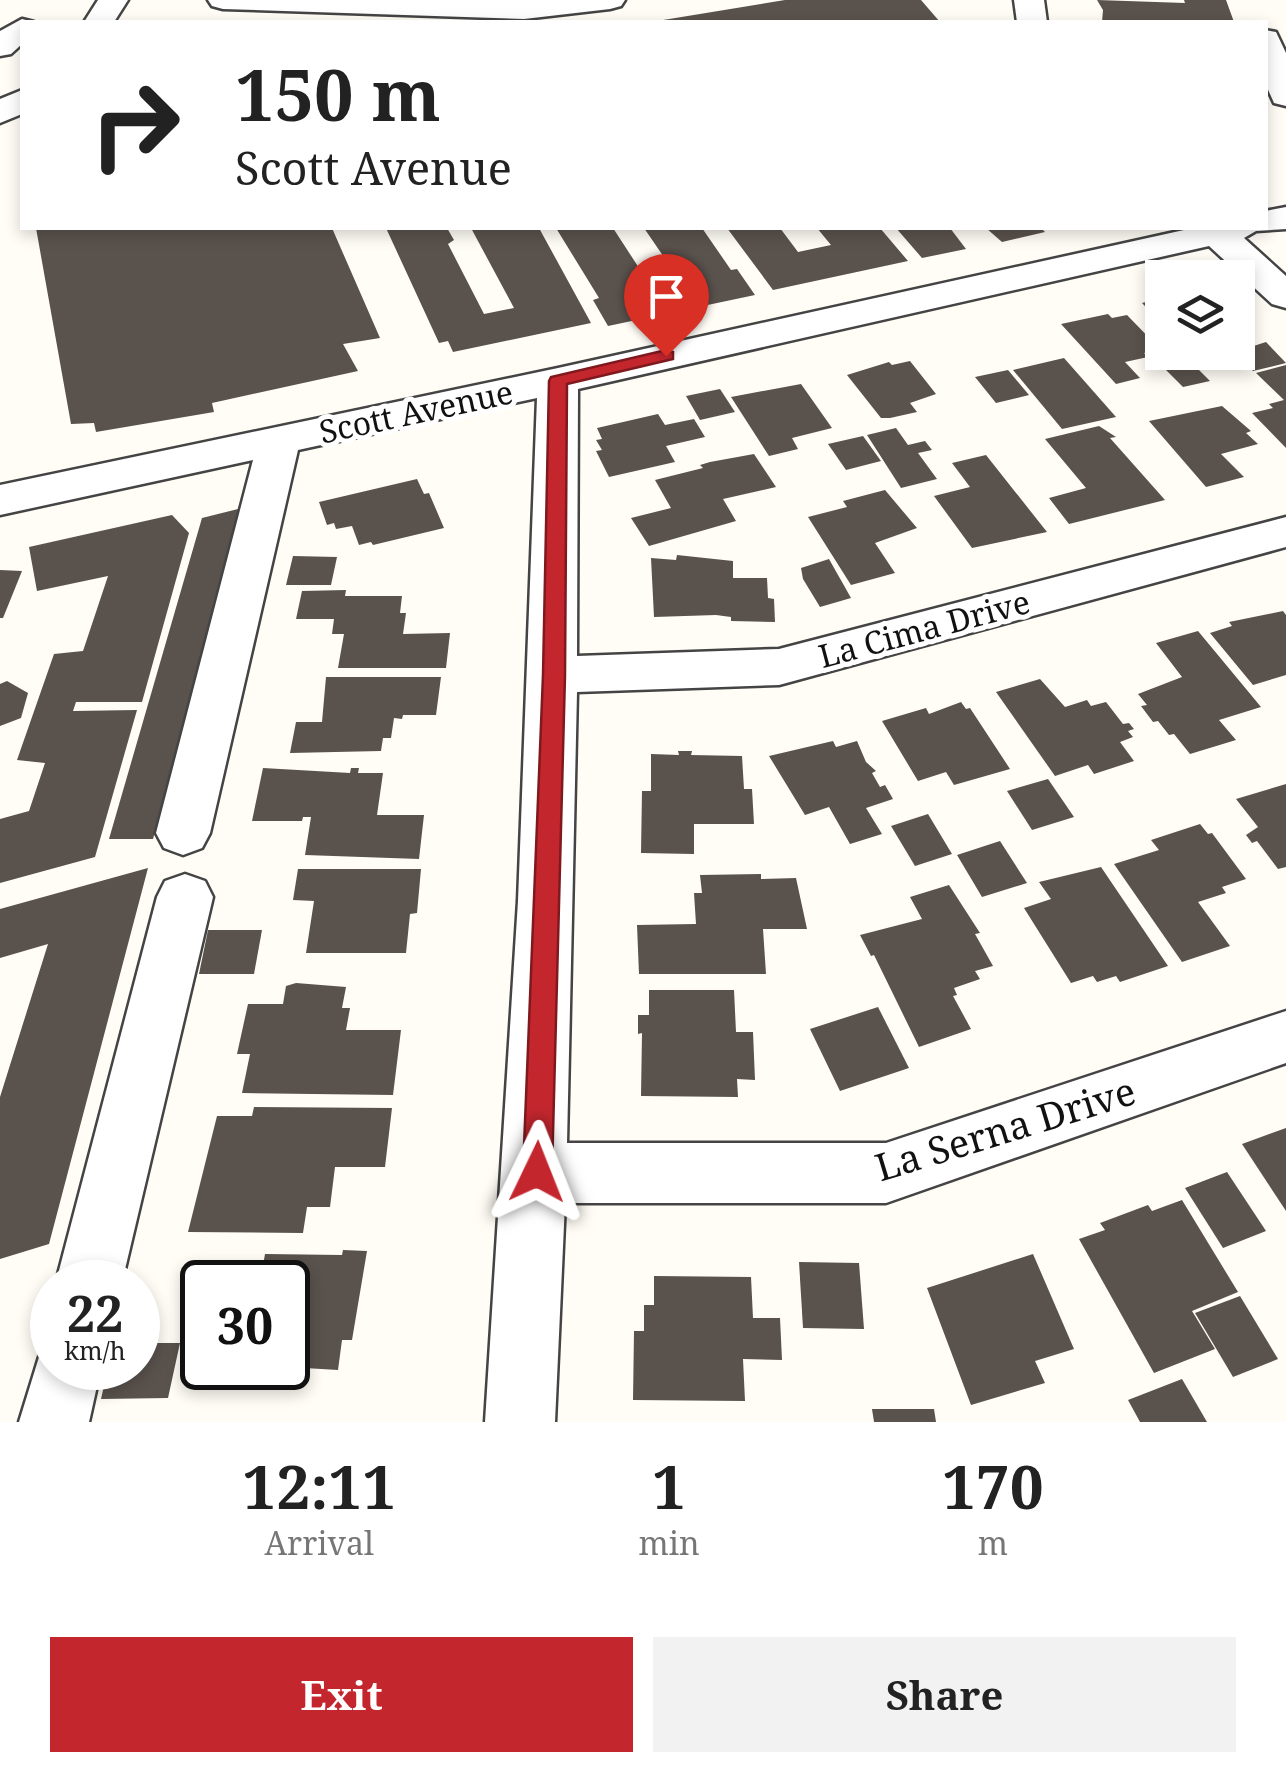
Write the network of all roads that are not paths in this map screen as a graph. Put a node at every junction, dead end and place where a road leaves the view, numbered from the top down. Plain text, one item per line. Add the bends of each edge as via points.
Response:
1 (610, 0) edge
2 (206, 4) edge
3 (20, 30) edge
4 (0, 47) edge
5 (1268, 58) edge
6 (1280, 110) edge
7 (1219, 230) edge
8 (1224, 230) edge
9 (1286, 296) edge
10 (558, 381) junction
11 (279, 440) junction
12 (0, 500) edge
13 (1286, 532) edge
14 (554, 675) junction
15 (183, 833) dead end
16 (185, 897) dead end
17 (1286, 1036) edge
18 (537, 1172) junction
19 (94, 1260) edge
20 (62, 1390) edge
21 (54, 1422) edge
22 (520, 1422) edge

1 - 2 street via 524,10
3 - 4 street
5 - 6 street
7 - 10 street, Scott Avenue
8 - 9 street
10 - 11 street, Scott Avenue
10 - 14 street
11 - 12 street, Scott Avenue
11 - 15 street
13 - 14 street, La Cima Drive via 779,666
14 - 18 street
16 - 19 street
17 - 18 street, La Serna Drive via 886,1173
18 - 22 street
20 - 21 street

